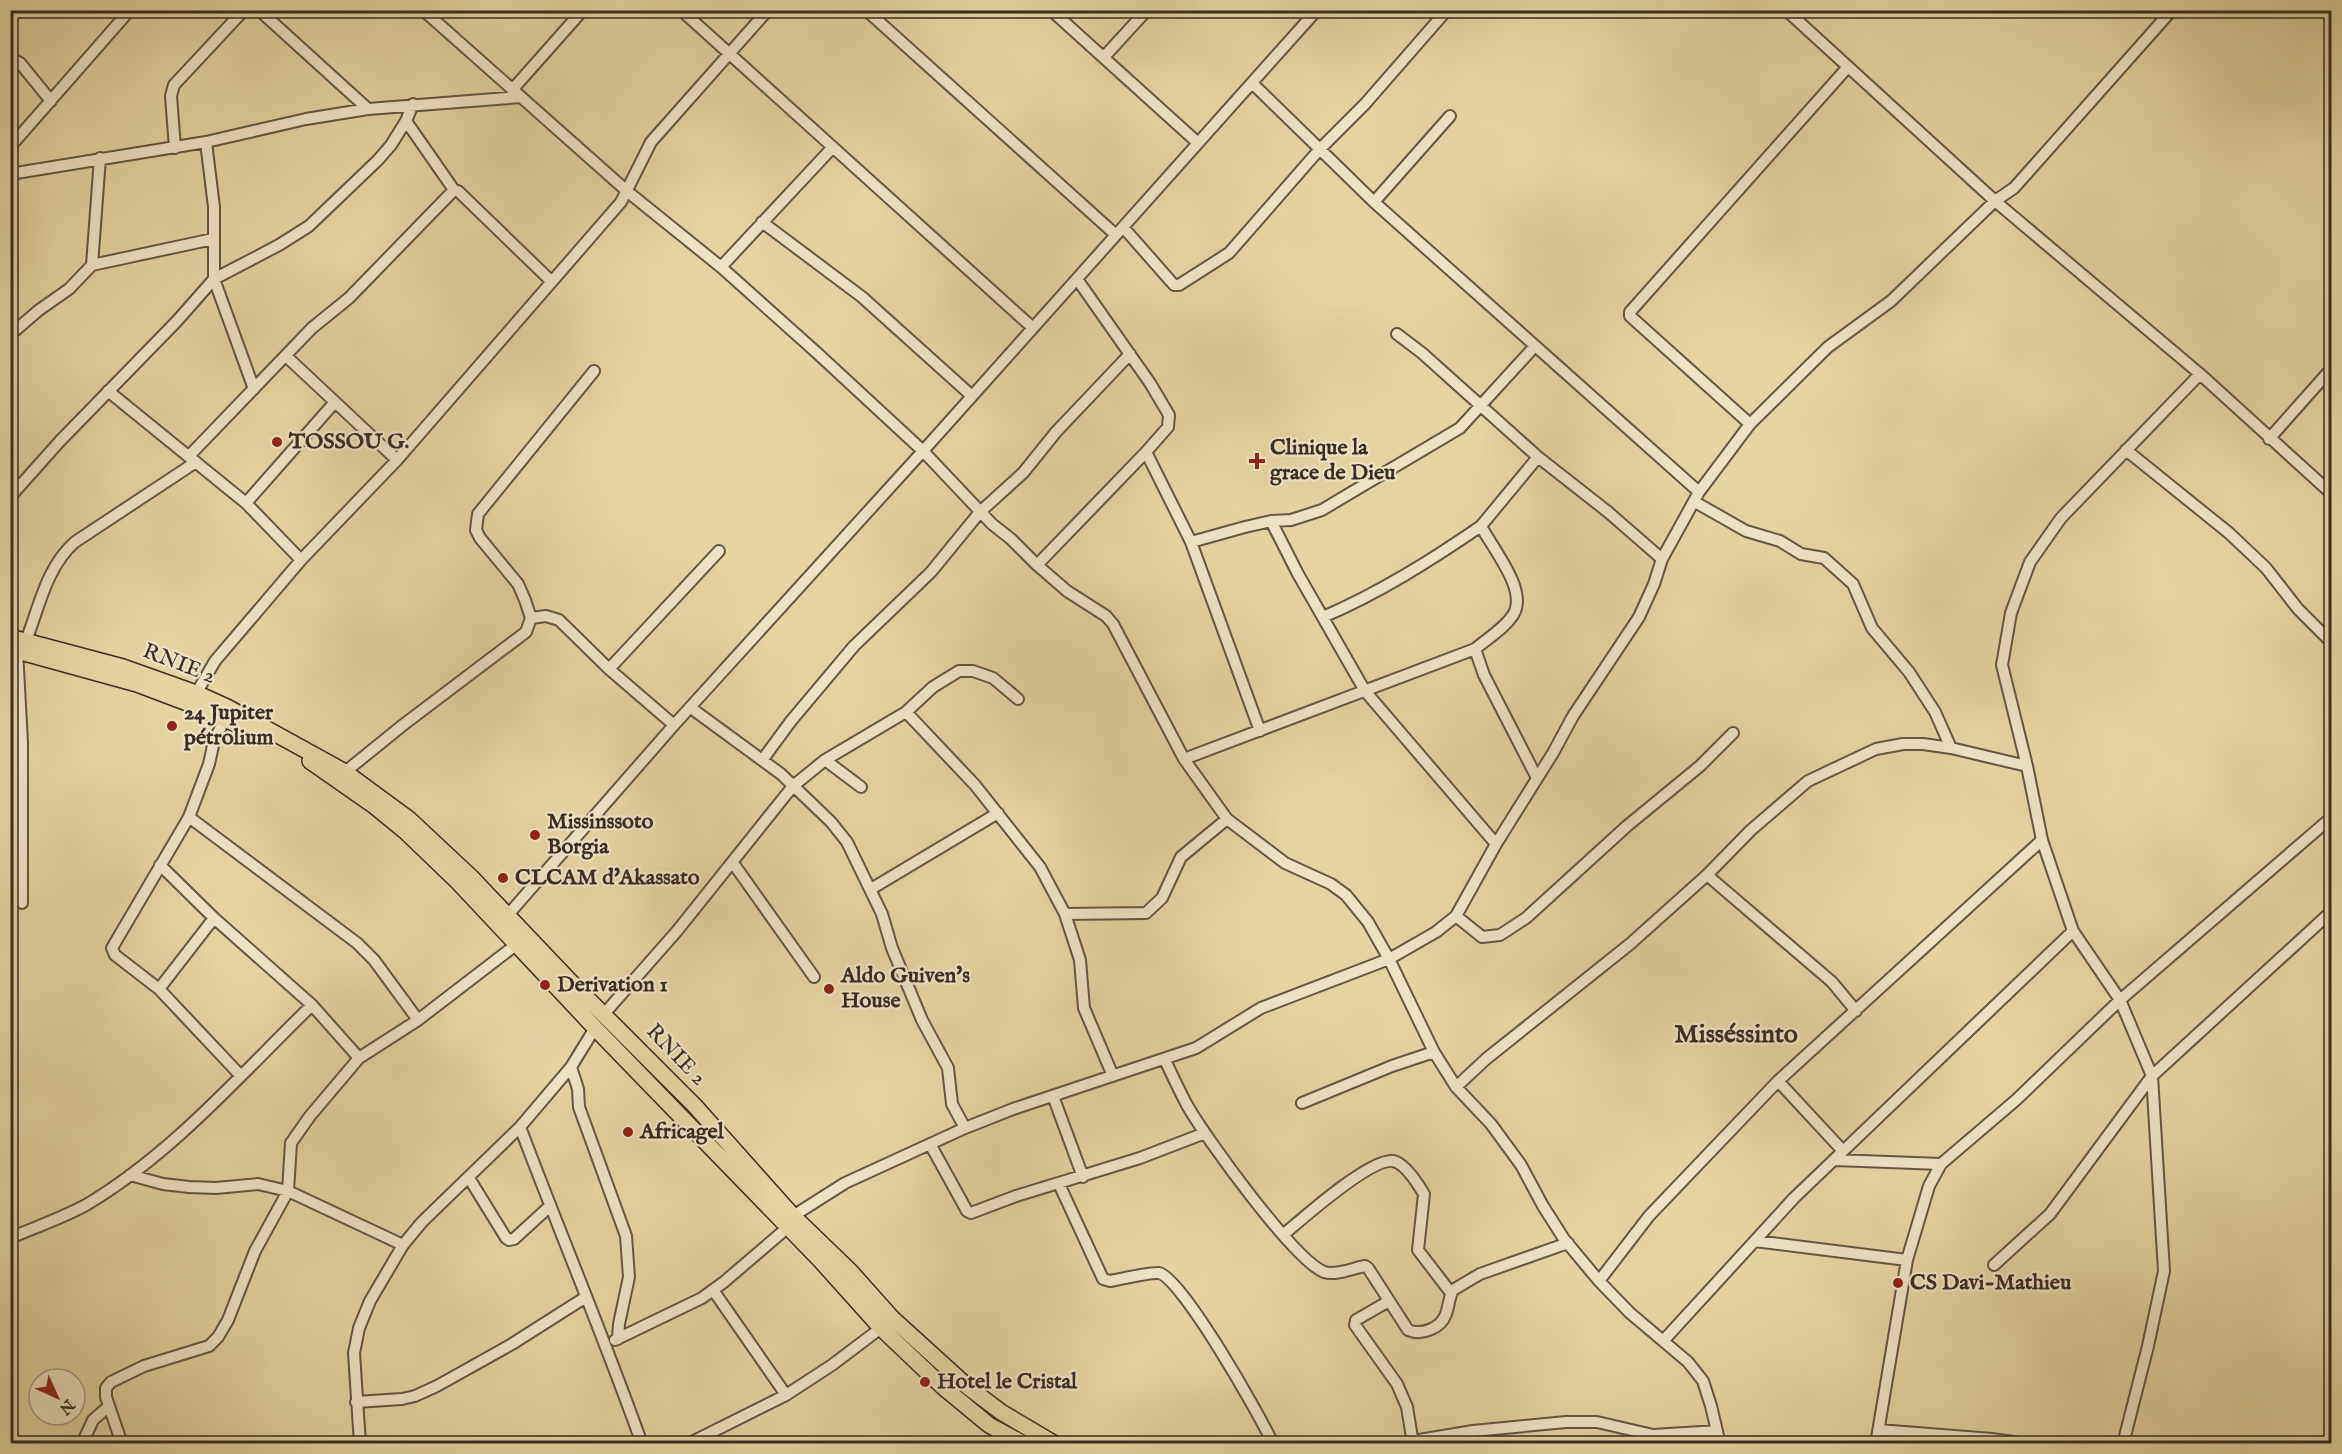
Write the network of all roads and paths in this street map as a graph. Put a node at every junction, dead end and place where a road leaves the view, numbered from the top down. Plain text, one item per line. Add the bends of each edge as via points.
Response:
1 (130, 10) edge
2 (244, 10) edge
3 (259, 10) edge
4 (423, 10) edge
5 (583, 10) edge
6 (681, 10) edge
7 (768, 10) edge
8 (866, 10) edge
9 (1051, 10) edge
10 (1147, 10) edge
11 (1317, 10) edge
12 (1447, 10) edge
13 (1786, 10) edge
14 (2172, 10) edge
15 (729, 54) junction
16 (1104, 57) junction
17 (10, 58) edge
18 (1847, 68) junction
19 (1252, 83) junction
20 (517, 93) junction
21 (51, 101) junction
22 (413, 104) junction
23 (368, 109) junction
24 (1450, 116) dead end
25 (406, 121) junction
26 (206, 142) junction
27 (1198, 143) junction
28 (10, 147) edge
29 (833, 147) junction
30 (175, 148) junction
31 (1319, 150) junction
32 (100, 158) junction
33 (10, 174) edge
34 (454, 190) junction
35 (628, 192) junction
36 (1995, 201) junction
37 (1374, 202) junction
38 (762, 222) junction
39 (1120, 231) junction
40 (213, 239) junction
41 (92, 265) junction
42 (721, 267) junction
43 (214, 279) junction
44 (1077, 279) junction
45 (551, 281) junction
46 (1033, 328) junction
47 (1397, 334) dead end
48 (10, 335) edge
49 (1535, 346) junction
50 (1130, 354) junction
51 (287, 357) junction
52 (2331, 368) edge
53 (594, 371) dead end
54 (2200, 374) junction
55 (254, 390) junction
56 (108, 392) junction
57 (972, 396) junction
58 (335, 402) junction
59 (1481, 406) junction
60 (1750, 424) junction
61 (2269, 439) junction
62 (2126, 450) junction
63 (923, 451) junction
64 (1146, 452) junction
65 (1538, 457) junction
66 (193, 459) junction
67 (397, 460) junction
68 (2331, 494) edge
69 (10, 497) edge
70 (1697, 497) junction
71 (246, 503) junction
72 (980, 512) junction
73 (1271, 521) junction
74 (1481, 526) junction
75 (1191, 542) junction
76 (719, 551) dead end
77 (1662, 559) junction
78 (302, 560) junction
79 (1037, 566) junction
80 (1323, 617) junction
81 (531, 618) junction
82 (2331, 643) edge
83 (16, 644) edge
84 (1475, 649) junction
85 (609, 669) junction
86 (1365, 691) junction
87 (193, 699) junction
88 (1018, 699) dead end
89 (691, 708) junction
90 (906, 712) junction
91 (225, 719) junction
92 (674, 724) junction
93 (1260, 731) junction
94 (1733, 734) dead end
95 (1951, 748) junction
96 (763, 759) junction
97 (1184, 759) junction
98 (825, 760) junction
99 (2027, 766) junction
100 (345, 771) junction
101 (1537, 778) junction
102 (793, 786) junction
103 (861, 787) dead end
104 (998, 813) junction
105 (189, 817) junction
106 (2331, 817) edge
107 (1227, 819) junction
108 (2042, 840) junction
109 (1496, 844) junction
110 (733, 863) junction
111 (160, 865) junction
112 (1707, 875) junction
113 (871, 889) junction
114 (22, 903) dead end
115 (2331, 911) edge
116 (1065, 914) junction
117 (507, 916) junction
118 (1456, 916) junction
119 (214, 918) junction
120 (2073, 931) junction
121 (516, 944) junction
122 (1389, 959) junction
123 (814, 977) dead end
124 (159, 989) junction
125 (2120, 1000) junction
126 (312, 1005) junction
127 (1856, 1011) junction
128 (604, 1014) junction
129 (418, 1020) junction
130 (595, 1028) junction
131 (1434, 1052) junction
132 (359, 1058) junction
133 (1165, 1060) junction
134 (571, 1066) junction
135 (240, 1075) junction
136 (1113, 1076) junction
137 (2152, 1076) junction
138 (1778, 1081) junction
139 (1456, 1087) junction
140 (1053, 1096) junction
141 (1302, 1103) dead end
142 (520, 1127) junction
143 (965, 1128) junction
144 (1205, 1133) junction
145 (930, 1144) junction
146 (1839, 1156) junction
147 (1941, 1164) junction
148 (130, 1175) junction
149 (1083, 1176) junction
150 (469, 1178) junction
151 (1059, 1184) junction
152 (288, 1191) junction
153 (550, 1206) junction
154 (790, 1222) junction
155 (1284, 1235) junction
156 (10, 1238) edge
157 (1755, 1241) junction
158 (1568, 1243) junction
159 (403, 1245) junction
160 (1907, 1260) junction
161 (1994, 1265) dead end
162 (1599, 1281) junction
163 (713, 1290) junction
164 (1451, 1293) junction
165 (586, 1297) junction
166 (1389, 1301) junction
167 (881, 1328) junction
168 (618, 1339) junction
169 (1664, 1340) junction
170 (606, 1345) junction
171 (786, 1395) junction
172 (356, 1402) junction
173 (109, 1406) junction
174 (1878, 1430) junction
175 (1717, 1431) junction
176 (1413, 1442) edge
177 (82, 1443) edge
178 (122, 1443) edge
179 (360, 1443) edge
180 (642, 1443) edge
181 (688, 1443) edge
182 (1024, 1443) edge
183 (1055, 1443) edge
184 (1273, 1443) edge
185 (1720, 1443) edge
186 (1876, 1443) edge
187 (2028, 1443) edge
188 (2123, 1443) edge

1 - 21 street
2 - 30 street via 174,85 171,96
3 - 23 street
4 - 20 street
5 - 20 street
6 - 15 street
7 - 15 street
8 - 39 street
9 - 16 street
10 - 16 street
11 - 19 street
12 - 31 street
13 - 18 street
14 - 36 street via 2008,195
15 - 29 street
15 - 35 street via 644,151
16 - 27 street
17 - 21 street via 20,63
18 - 36 street
18 - 60 street via 1630,312
19 - 27 street
19 - 31 street
20 - 22 street
20 - 35 street
21 - 28 street
22 - 23 street
22 - 25 street
23 - 26 street
24 - 37 street
25 - 34 street
25 - 43 street via 378,160 309,226
26 - 30 street
26 - 40 street via 213,196
27 - 39 street
29 - 38 street
29 - 46 street
30 - 32 street
31 - 37 street
31 - 39 street via 1229,253 1179,285 1171,284
32 - 33 street
32 - 41 street
34 - 45 street
34 - 51 street
35 - 42 street
35 - 45 street
36 - 54 street
36 - 60 street via 1891,301 1828,347
37 - 49 street
38 - 42 street
38 - 57 street via 862,297
39 - 44 street
40 - 41 street
40 - 43 street
41 - 48 street via 69,289
42 - 63 street
43 - 55 street
43 - 56 street
44 - 46 street
44 - 50 street
45 - 67 street
46 - 57 street
47 - 59 street
49 - 59 street
49 - 70 street
50 - 64 street via 1170,421
50 - 72 street via 1023,473
51 - 55 street
51 - 58 street
52 - 61 street
53 - 81 street via 478,514 480,538 518,584
54 - 61 street
54 - 62 street
55 - 66 street
56 - 66 street
56 - 69 street
57 - 63 street
58 - 67 street
58 - 71 street
59 - 65 street
59 - 73 street via 1443,440 1322,510 1291,520
60 - 70 street
61 - 68 street
62 - 82 street via 2229,533 2266,568
62 - 99 street via 2061,518 2030,562 2011,614 2002,665
63 - 72 street
63 - 89 street
64 - 75 street
64 - 79 street
65 - 74 street
65 - 77 street
66 - 71 street
66 - 83 street via 62,553
67 - 78 street
70 - 77 street
70 - 95 street via 1743,530 1778,540 1801,554 1824,558 1853,584 1872,628 1909,672 1935,712
71 - 78 street
72 - 79 street
72 - 96 street via 931,572 836,666
73 - 75 street
73 - 80 street
74 - 80 street via 1402,577
74 - 84 street via 1508,571 1518,602 1506,624
75 - 93 street
76 - 85 street
77 - 101 street via 1638,617
78 - 87 street via 215,661
79 - 97 street via 1113,624
80 - 86 street
81 - 85 street via 546,616 559,620
81 - 100 street via 526,632
83 - 87 highway, RNIE 2 / RNIE 2 via 123,667
83 - 114 street via 22,743
84 - 86 street
84 - 101 street via 1484,675
85 - 92 street
86 - 93 street
86 - 109 street
87 - 91 highway, RNIE 2 / RNIE 2
87 - 100 highway, RNIE 2 / RNIE 2 via 274,731
88 - 90 street via 993,678 959,671 933,687
89 - 92 street
89 - 96 street
90 - 98 street
90 - 104 street
91 - 105 street
91 - 121 highway, RNIE 2 / RNIE 2 via 308,760 373,805 406,832
92 - 117 street
93 - 97 street
94 - 118 street via 1526,918 1500,935 1482,937
95 - 99 street
95 - 112 street via 1903,744 1876,749 1808,781
96 - 102 street
97 - 107 street
98 - 102 street
98 - 103 street
99 - 108 street
100 - 117 highway, RNIE 2 / RNIE 2 via 409,819
101 - 109 street
102 - 110 street
102 - 113 street via 847,842
104 - 113 street
104 - 116 street via 1040,867
105 - 111 street
105 - 129 street via 357,943
106 - 125 street
107 - 116 street via 1181,857 1161,898 1146,913
107 - 122 street via 1285,863 1346,895 1368,922
108 - 120 street
108 - 127 street
109 - 118 street
110 - 123 street
110 - 128 street
111 - 119 street
111 - 124 street via 112,948 115,955
112 - 127 street via 1832,982
112 - 139 street
113 - 143 street via 922,1020 948,1068 952,1104
115 - 137 street
116 - 136 street via 1080,960 1084,1008
117 - 128 highway, RNIE 2 / RNIE 2
118 - 122 street
119 - 124 street
119 - 126 street
120 - 125 street
120 - 146 street
121 - 129 street
121 - 130 highway, RNIE 2 / RNIE 2
122 - 131 street
122 - 133 street via 1261,1008 1226,1032
124 - 135 street
125 - 137 street
125 - 147 street via 2016,1100
126 - 132 street
126 - 135 street
127 - 138 street
128 - 154 highway, RNIE 2 / RNIE 2 via 695,1106
129 - 132 street
130 - 134 street
130 - 154 highway, RNIE 2 / RNIE 2
131 - 139 street
131 - 141 street
132 - 152 street via 291,1143
133 - 136 street
133 - 144 street
134 - 142 street
134 - 168 street via 579,1107 626,1236 628,1277
135 - 148 street via 198,1119
136 - 140 street
137 - 161 street via 2050,1214
137 - 188 street via 2164,1271
138 - 146 street
138 - 162 street via 1649,1216
139 - 158 street via 1491,1124 1521,1165
140 - 143 street
140 - 149 street
142 - 150 street
142 - 153 street
143 - 145 street
144 - 149 street
144 - 155 street
145 - 151 street via 971,1213
145 - 154 street via 846,1183
146 - 147 street
146 - 157 street
147 - 160 street via 1929,1185
148 - 152 street via 189,1187 258,1184
148 - 156 street via 72,1213
149 - 151 street
150 - 153 street via 509,1240
150 - 159 street
151 - 184 street via 1103,1279 1159,1273 1168,1277 1238,1379
152 - 159 street
152 - 173 street via 255,1251 219,1337 209,1346 144,1366 111,1382 106,1388
153 - 165 street
154 - 163 street
154 - 167 highway, RNIE 2 / RNIE 2
154 - 183 highway, RNIE 2 / RNIE 2 via 851,1272 892,1318 968,1387 1001,1412
155 - 164 street via 1350,1181 1384,1162 1400,1163 1424,1194 1418,1250
155 - 166 street via 1326,1272 1365,1266
157 - 160 street
157 - 169 street
158 - 162 street
158 - 164 street via 1480,1274
159 - 172 street via 359,1328 354,1353
160 - 174 street
162 - 169 street
163 - 168 street
163 - 171 street
164 - 166 street via 1443,1319 1424,1333 1408,1330
165 - 170 street
165 - 172 street via 437,1386 415,1396
166 - 176 street via 1356,1320 1355,1325 1397,1384 1407,1407
167 - 171 street
167 - 182 highway, RNIE 2 / RNIE 2 via 989,1425
168 - 170 street
169 - 175 street via 1702,1381
170 - 180 street
171 - 181 street
172 - 179 street
173 - 177 street via 93,1420
173 - 178 street
174 - 186 street
174 - 187 street
175 - 176 street via 1653,1435 1597,1422 1566,1422 1473,1431
175 - 185 street

